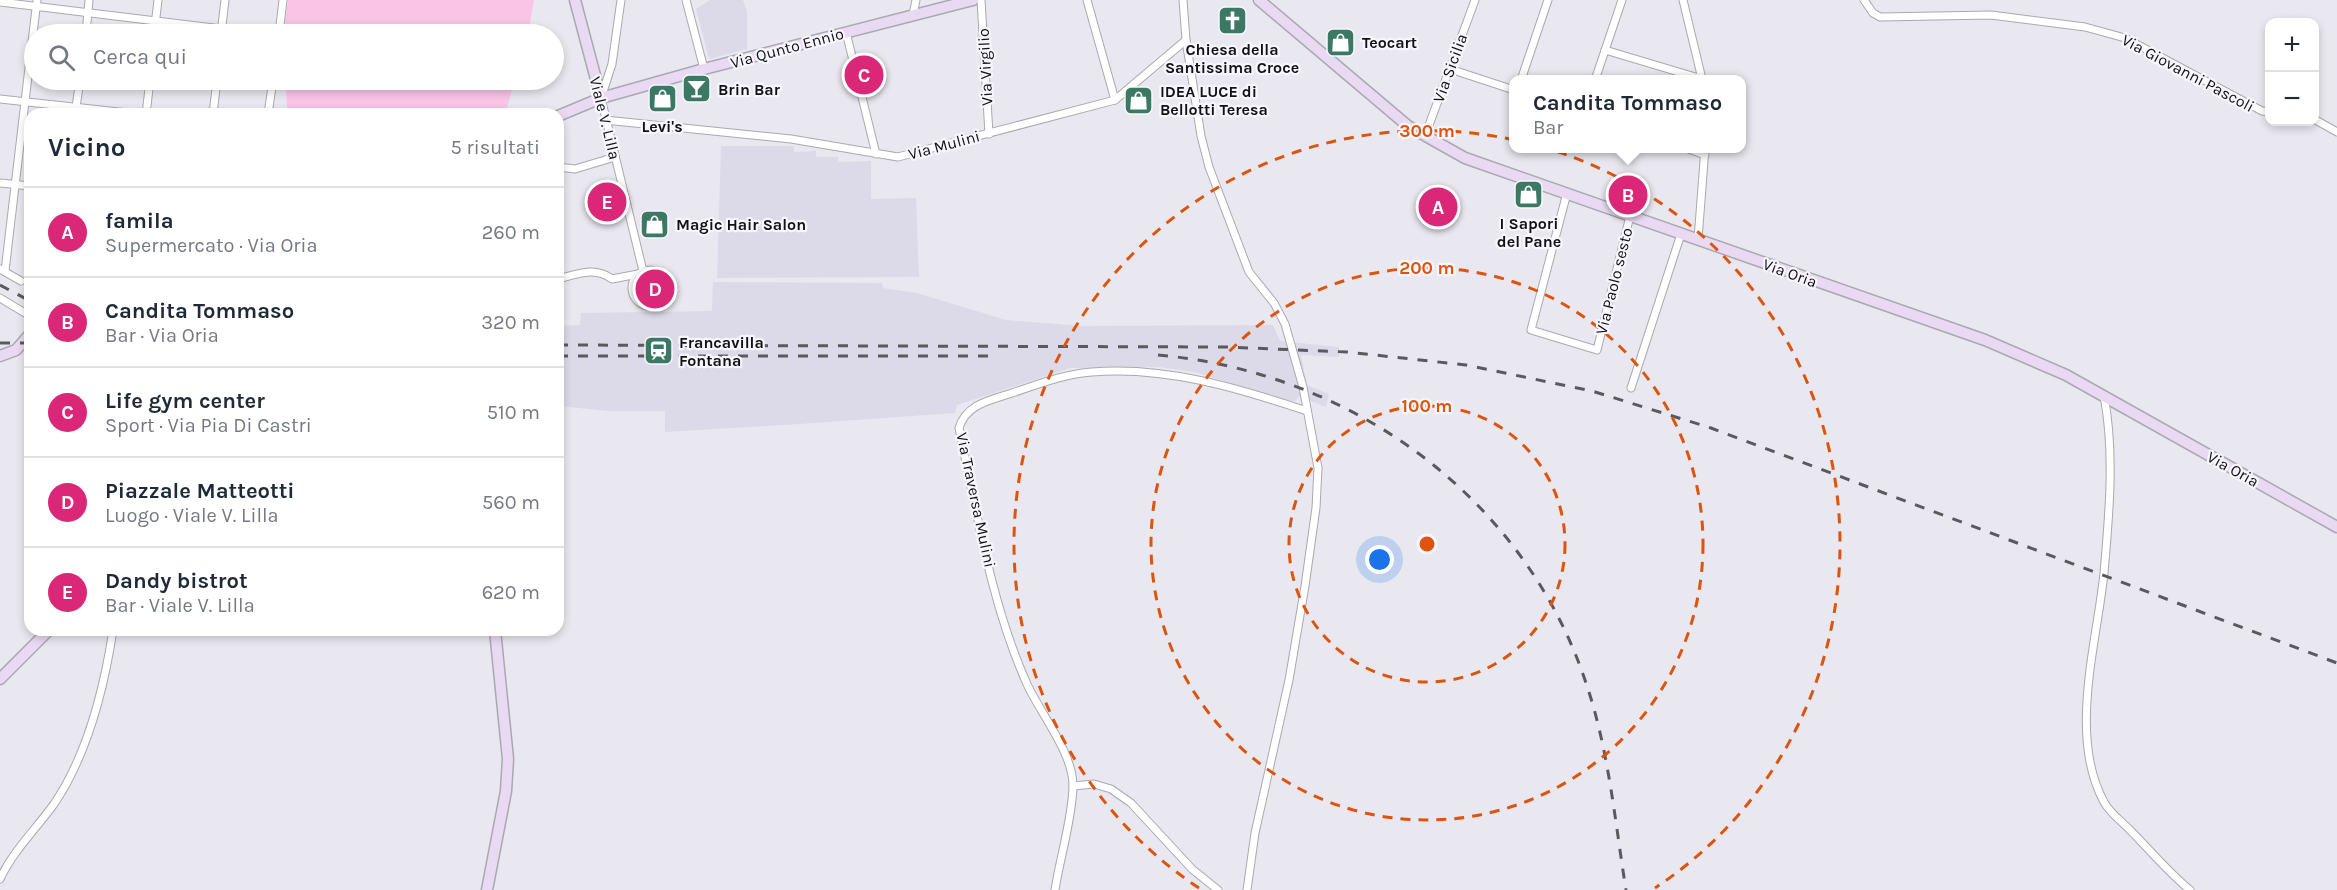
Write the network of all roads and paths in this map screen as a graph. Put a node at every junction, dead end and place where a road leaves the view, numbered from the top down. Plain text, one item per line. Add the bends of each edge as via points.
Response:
1 (89, 0) edge
2 (158, 0) edge
3 (225, 0) edge
4 (283, 0) edge
5 (575, 0) edge
6 (621, 0) edge
7 (686, 0) edge
8 (916, 0) edge
9 (973, 0) edge
10 (981, 0) edge
11 (1087, 0) edge
12 (1183, 0) edge
13 (1259, 0) edge
14 (1475, 0) edge
15 (1548, 0) edge
16 (1622, 0) edge
17 (1683, 0) edge
18 (1864, 0) edge
19 (0, 2) edge
20 (37, 3) edge
21 (88, 13) junction
22 (914, 15) junction
23 (156, 21) junction
24 (34, 24) edge
25 (87, 24) edge
26 (156, 24) edge
27 (174, 24) edge
28 (223, 24) edge
29 (280, 24) edge
30 (846, 32) junction
31 (1186, 40) junction
32 (1605, 50) junction
33 (704, 69) junction
34 (1450, 69) junction
35 (1523, 75) edge
36 (1597, 75) edge
37 (1686, 75) edge
38 (1701, 75) edge
39 (1509, 88) edge
40 (26, 90) edge
41 (79, 90) edge
42 (149, 90) edge
43 (216, 90) edge
44 (272, 90) edge
45 (601, 98) junction
46 (0, 99) edge
47 (1115, 100) junction
48 (25, 102) junction
49 (76, 107) junction
50 (24, 108) edge
51 (80, 108) edge
52 (147, 108) edge
53 (214, 108) edge
54 (269, 108) edge
55 (24, 109) edge
56 (2265, 111) edge
57 (564, 113) edge
58 (605, 120) junction
59 (2319, 121) edge
60 (2337, 132) edge
61 (989, 134) junction
62 (1425, 136) junction
63 (1705, 153) edge
64 (876, 154) junction
65 (615, 157) junction
66 (564, 168) edge
67 (0, 183) edge
68 (14, 184) junction
69 (24, 185) edge
70 (1567, 193) junction
71 (1630, 216) junction
72 (1681, 234) junction
73 (1698, 239) junction
74 (2, 270) edge
75 (640, 273) junction
76 (564, 278) edge
77 (21, 281) dead end
78 (0, 298) edge
79 (24, 312) edge
80 (24, 341) edge
81 (0, 356) edge
82 (1631, 388) dead end
83 (2104, 396) junction
84 (1307, 411) junction
85 (2337, 527) edge
86 (43, 636) edge
87 (112, 636) edge
88 (496, 636) edge
89 (0, 679) edge
90 (1073, 786) junction
91 (0, 879) edge
92 (487, 890) edge
93 (1055, 890) edge
94 (1218, 890) edge
95 (1247, 890) edge
96 (2190, 890) edge

1 - 21 street
2 - 23 street
3 - 28 street
4 - 29 street
5 - 45 main road, Viale V. Lilla
6 - 45 street via 612,64
7 - 33 street
8 - 22 street
9 - 22 main road, Via Qunto Ennio
10 - 61 street, Via Virgilio
11 - 47 street
12 - 31 street
13 - 62 main road, Via Oria via 1408,126
14 - 34 street, Via Sicilia
15 - 35 street
16 - 32 street
17 - 38 street
18 - 56 street, Via Giovanni Pascoli via 1880,17 1991,15 2085,27 2125,38
19 - 20 street
20 - 21 street
20 - 24 street
21 - 23 street
21 - 25 street
22 - 30 main road, Via Qunto Ennio
23 - 26 street
23 - 27 street
30 - 33 main road, Via Qunto Ennio
30 - 64 street
31 - 47 street, Via Mulini
31 - 84 street via 1209,167 1250,272 1275,303 1285,324
32 - 36 street
32 - 37 street
33 - 45 main road, Via Qunto Ennio
34 - 39 street
34 - 62 street, Via Sicilia
40 - 48 street
41 - 49 street
42 - 52 street
43 - 53 street
44 - 54 street
45 - 57 main road, Via Qunto Ennio
45 - 58 street, Viale V. Lilla
46 - 48 street
47 - 61 street, Via Mulini
48 - 49 street
48 - 50 street
49 - 51 street
55 - 68 street
58 - 64 street, Via Mulini via 790,139
58 - 65 street, Viale V. Lilla
59 - 60 street
61 - 64 street, Via Mulini via 898,157
62 - 70 main road, Via Oria via 1480,165
63 - 73 street
65 - 66 street via 575,169
65 - 75 street, Viale V. Lilla
67 - 68 street
68 - 69 street
68 - 74 street
70 - 71 main road, Via Oria
70 - 71 street, Via Paolo sesto via 1532,330 1597,350
71 - 72 main road, Via Oria
72 - 73 main road, Via Oria
72 - 82 street
73 - 83 main road, Via Oria via 1985,340
74 - 77 street
75 - 75 street via 631,291 637,301 647,306 659,304 667,295 667,283 660,273
75 - 76 street via 612,279 593,271
78 - 79 street
80 - 81 main road via 16,350
83 - 85 main road, Via Oria
83 - 96 street via 2110,429 2109,470 2104,574 2089,672 2087,713 2092,770 2104,804
84 - 90 street, Via Traversa Mulini via 1219,384 1165,374 1092,372 988,400 962,417 961,439 1004,622 1026,683 1068,760
84 - 95 street via 1318,468 1314,525 1289,680 1255,833
86 - 89 main road
87 - 91 street via 102,689 79,756 55,802
88 - 92 main road via 508,759 506,791
90 - 93 street, Via Traversa Mulini
90 - 94 street via 1094,784 1111,789 1131,803

